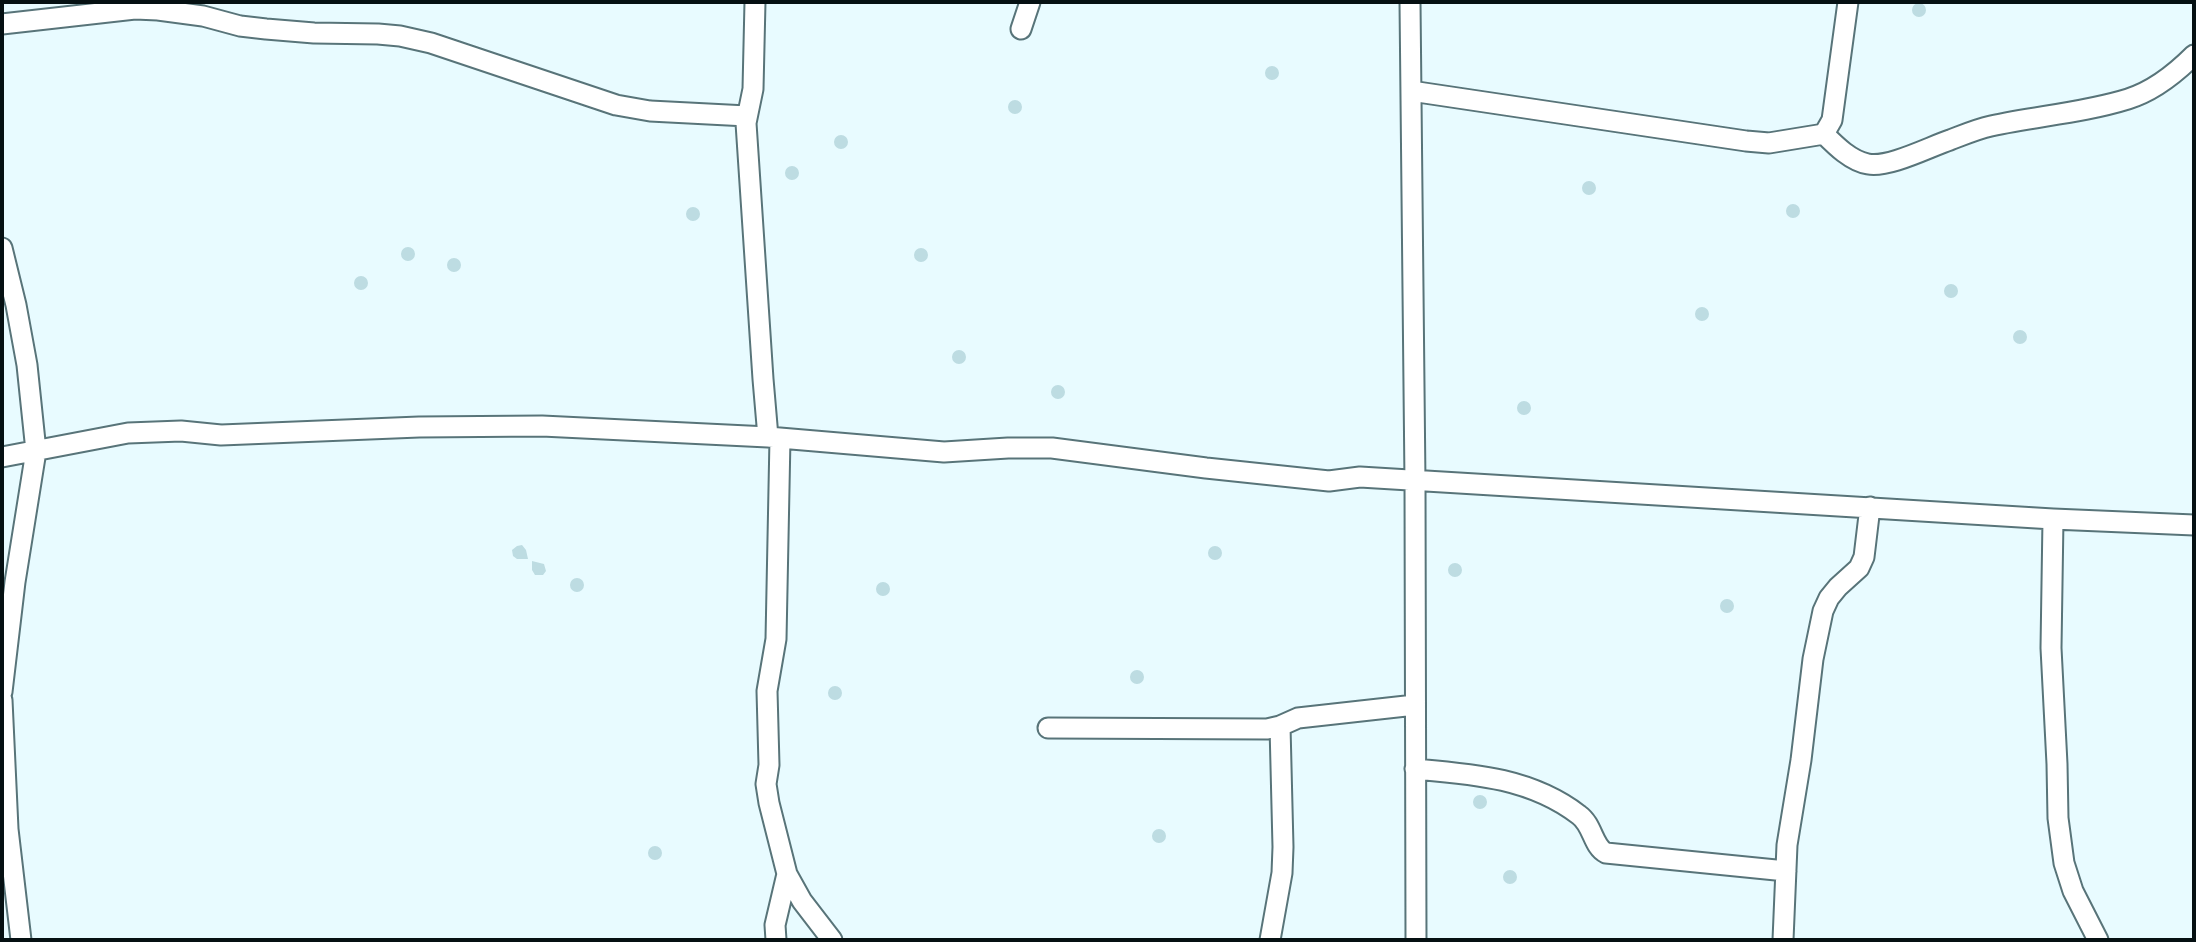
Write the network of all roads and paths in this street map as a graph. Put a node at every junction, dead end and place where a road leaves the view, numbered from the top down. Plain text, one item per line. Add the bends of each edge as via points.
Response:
1 (755, 2) edge
2 (1030, 2) edge
3 (1410, 2) edge
4 (1848, 2) edge
5 (2, 23) edge
6 (1021, 29) dead end
7 (2194, 55) edge
8 (1411, 91) junction
9 (747, 116) junction
10 (1824, 134) junction
11 (2, 248) edge
12 (774, 437) junction
13 (36, 451) junction
14 (2, 457) edge
15 (1415, 481) junction
16 (1870, 507) junction
17 (2053, 519) junction
18 (2194, 524) edge
19 (2, 692) edge
20 (2, 701) edge
21 (1415, 705) junction
22 (1280, 726) junction
23 (1048, 728) dead end
24 (1415, 769) junction
25 (1786, 871) junction
26 (786, 874) junction
27 (21, 940) edge
28 (776, 940) edge
29 (832, 940) edge
30 (1270, 940) edge
31 (1416, 940) edge
32 (1783, 940) edge
33 (2098, 940) edge

1 - 9 street via 753,89
2 - 6 street
3 - 8 street
4 - 10 street via 1832,120
5 - 9 street via 135,9 266,29 400,36 616,105
7 - 10 street via 2163,83 2129,99 1988,127 1894,162 1869,164 1844,152
8 - 10 street via 1769,144
8 - 15 street
9 - 12 street via 762,379
11 - 13 street via 27,365
12 - 13 street via 542,426 221,435 181,431 103,437
12 - 15 street via 944,452 1052,448 1315,480
12 - 26 street via 776,626 766,691 766,784
13 - 14 street
13 - 19 street
15 - 16 street
15 - 21 street
16 - 17 street
16 - 25 street via 1864,557 1823,611
17 - 18 street
17 - 33 street via 2051,648 2058,818 2073,891
20 - 27 street
21 - 22 street via 1298,718
21 - 24 street
22 - 23 street
22 - 30 street via 1282,873
24 - 25 street via 1474,774 1551,796 1587,821 1598,847 1606,853
24 - 31 street
25 - 32 street
26 - 28 street
26 - 29 street

